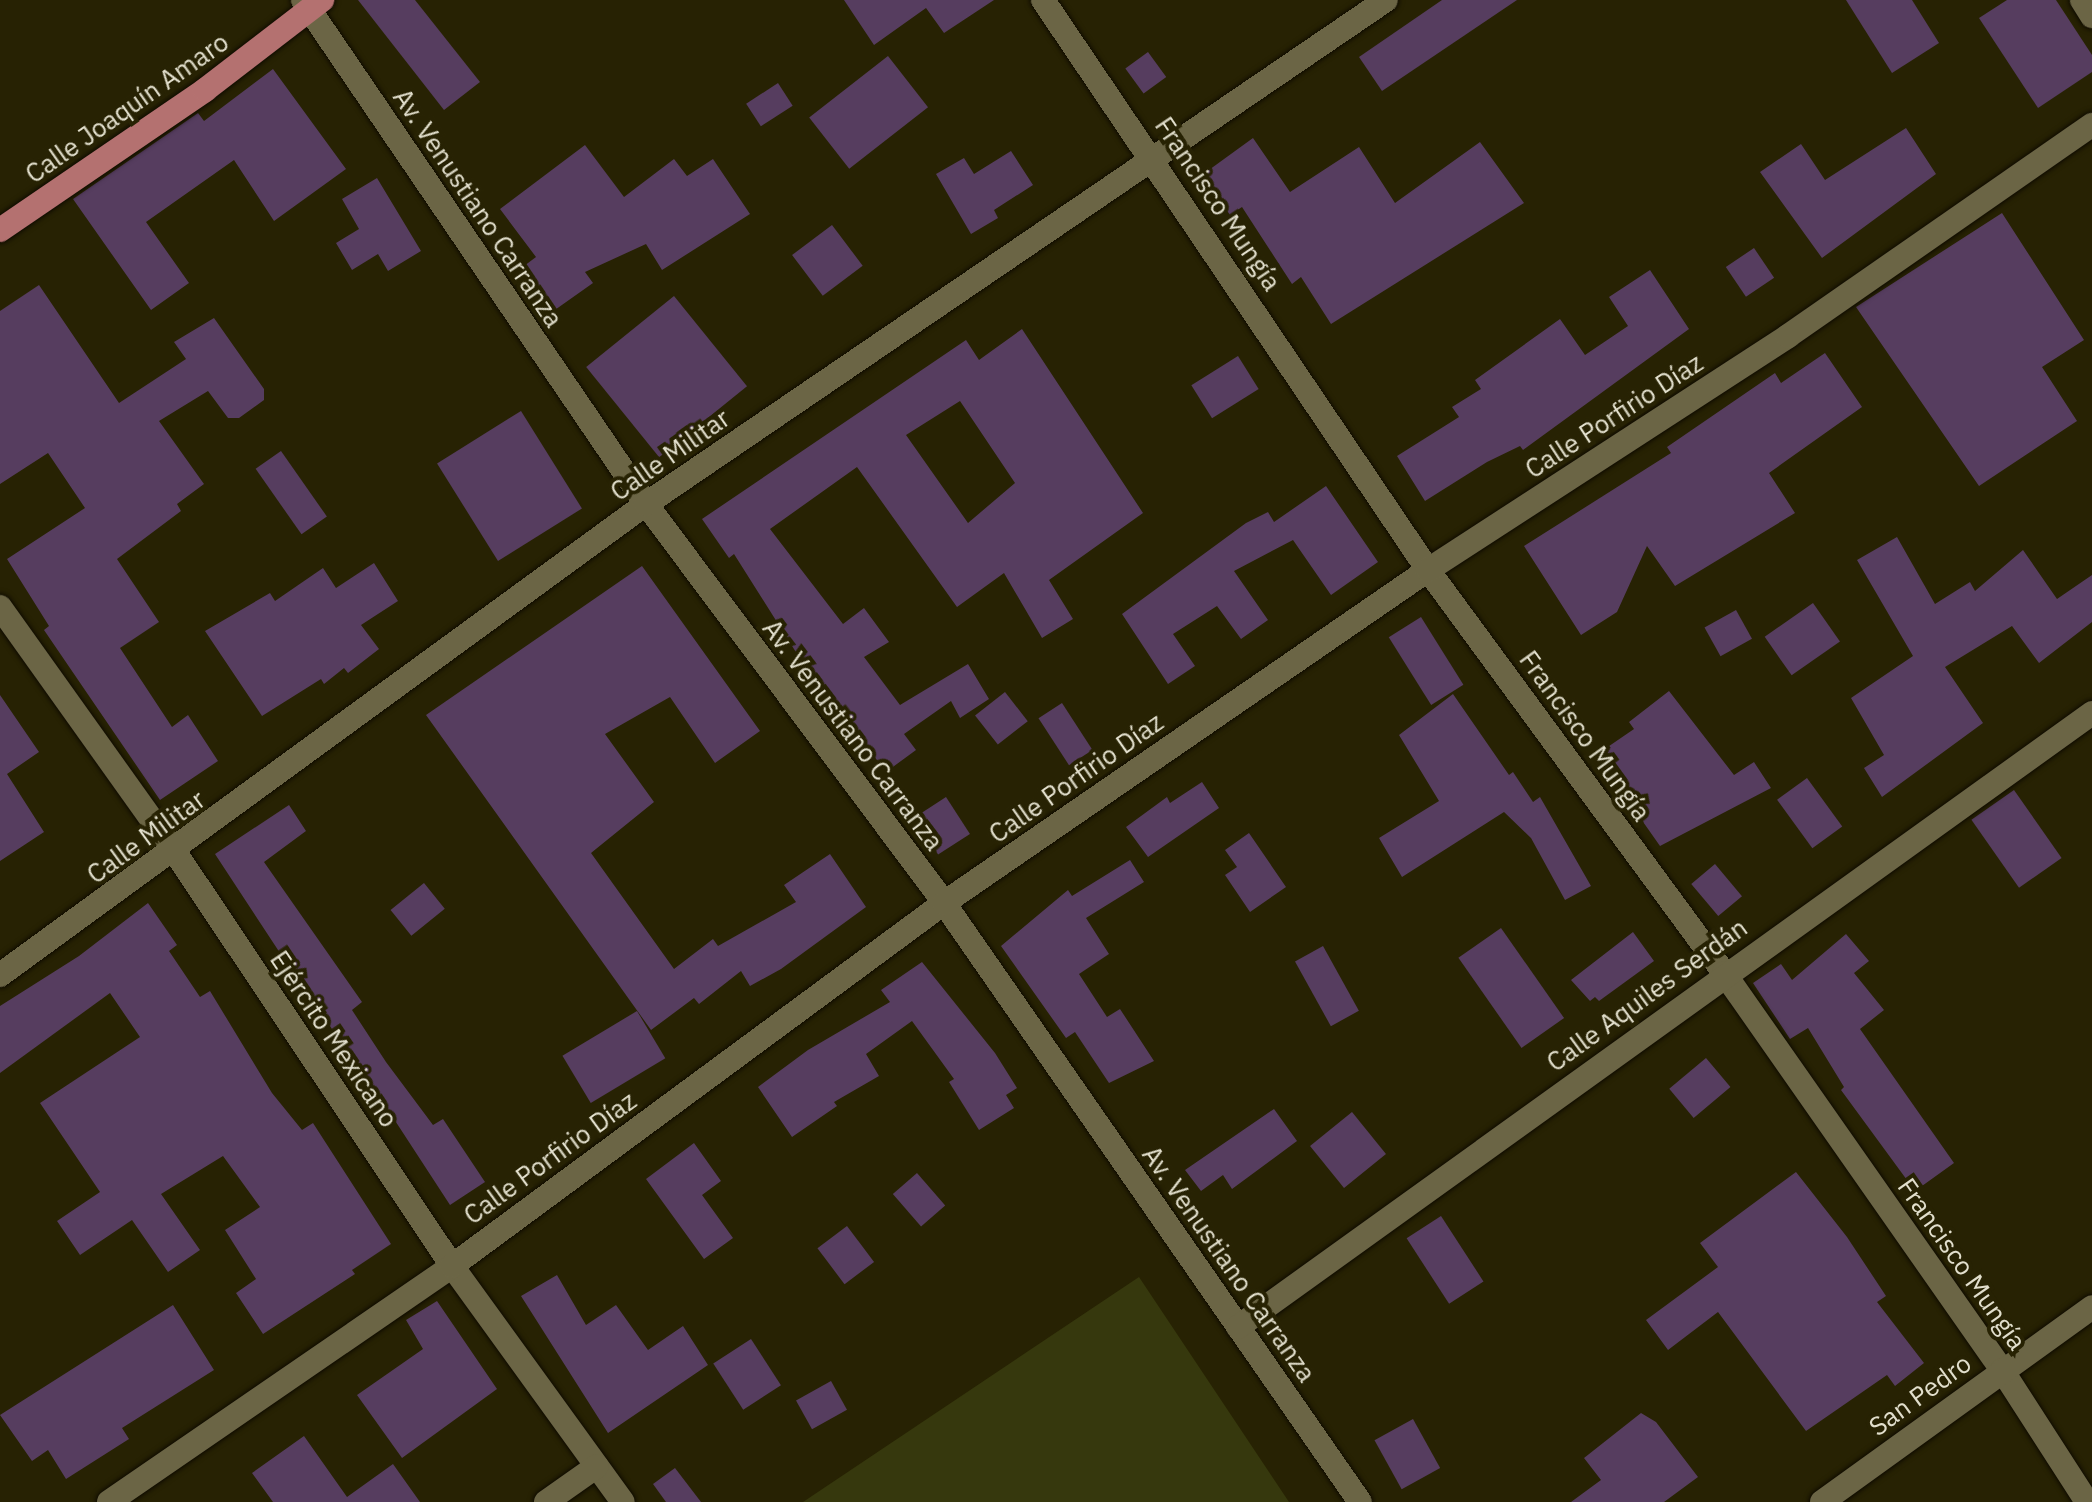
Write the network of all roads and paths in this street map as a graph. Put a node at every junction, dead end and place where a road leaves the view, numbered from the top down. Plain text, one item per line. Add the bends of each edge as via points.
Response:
1 (1043, 0) edge
2 (1386, 0) edge
3 (2082, 0) edge
4 (312, 3) edge
5 (2092, 16) edge
6 (2092, 125) edge
7 (1155, 159) junction
8 (0, 230) edge
9 (646, 504) junction
10 (1428, 570) junction
11 (0, 607) edge
12 (2092, 713) edge
13 (175, 852) junction
14 (944, 903) junction
15 (1724, 973) junction
16 (0, 975) edge
17 (452, 1266) junction
18 (2092, 1307) edge
19 (1238, 1327) junction
20 (2002, 1370) junction
21 (597, 1466) junction
22 (109, 1502) edge
23 (546, 1502) edge
24 (623, 1502) edge
25 (1360, 1502) edge
26 (1822, 1502) edge
27 (2087, 1502) edge

1 - 7 street, Francisco Mungía
2 - 7 street, Calle Militar
3 - 5 street
4 - 8 main road, Calle Joaquín Amaro via 205,90
4 - 9 street, Av. Venustiano Carranza
6 - 10 street, Calle Porfirio Díaz via 1788,336
7 - 9 street, Calle Militar
7 - 10 street, Francisco Mungía
9 - 13 street, Calle Militar
9 - 14 street, Av. Venustiano Carranza
10 - 14 street, Calle Porfirio Díaz
10 - 15 street, Francisco Mungía
11 - 13 street, Ejército Mexicano
12 - 15 street, Calle Aquiles Serdán
13 - 16 street, Calle Militar
13 - 17 street, Ejército Mexicano
14 - 17 street, Calle Porfirio Díaz
14 - 19 street, Av. Venustiano Carranza
15 - 19 street, Calle Aquiles Serdán
15 - 20 street, Francisco Mungía
17 - 21 street, Ejército Mexicano
17 - 22 street, Calle Porfirio Díaz
18 - 20 street, San Pedro
19 - 25 street, Av. Venustiano Carranza
20 - 26 street, San Pedro
20 - 27 street, Francisco Mungía
21 - 23 street
21 - 24 street, Ejército Mexicano

